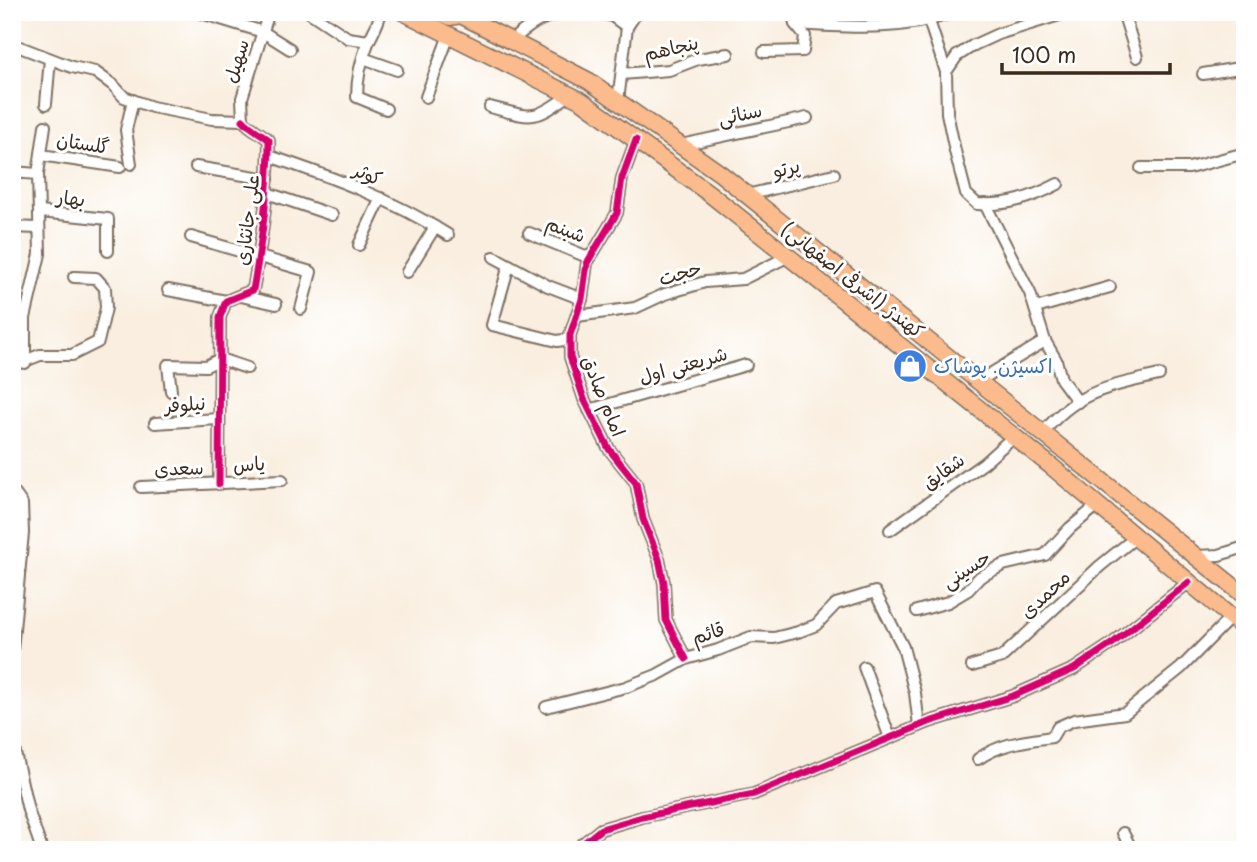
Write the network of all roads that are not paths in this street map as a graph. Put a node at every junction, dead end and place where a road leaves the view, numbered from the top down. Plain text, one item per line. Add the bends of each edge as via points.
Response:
1 (198, 12) edge
2 (269, 12) edge
3 (309, 12) edge
4 (381, 12) edge
5 (403, 12) edge
6 (439, 12) edge
7 (569, 12) edge
8 (597, 12) edge
9 (637, 12) edge
10 (793, 12) edge
11 (954, 12) edge
12 (1069, 12) edge
13 (1123, 12) edge
14 (458, 14) edge
15 (928, 17) edge
16 (795, 24) junction
17 (627, 27) junction
18 (262, 33) junction
19 (449, 35) junction
20 (369, 41) junction
21 (511, 41) junction
22 (12, 44) edge
23 (290, 49) dead end
24 (764, 52) dead end
25 (728, 54) dead end
26 (1137, 57) dead end
27 (363, 58) junction
28 (50, 59) junction
29 (1245, 67) edge
30 (397, 70) dead end
31 (946, 72) junction
32 (622, 74) junction
33 (1203, 74) dead end
34 (569, 95) junction
35 (426, 97) dead end
36 (133, 100) junction
37 (618, 101) junction
38 (46, 104) dead end
39 (490, 107) dead end
40 (386, 109) dead end
41 (807, 118) dead end
42 (243, 120) junction
43 (45, 126) dead end
44 (636, 141) junction
45 (681, 145) junction
46 (1245, 153) edge
47 (41, 155) junction
48 (269, 156) junction
49 (197, 167) dead end
50 (1141, 168) dead end
51 (12, 172) edge
52 (38, 174) junction
53 (834, 174) dead end
54 (268, 179) junction
55 (1058, 184) dead end
56 (267, 193) junction
57 (747, 195) junction
58 (381, 198) junction
59 (985, 204) junction
60 (40, 212) junction
61 (332, 215) dead end
62 (435, 227) junction
63 (12, 228) edge
64 (38, 228) junction
65 (529, 233) dead end
66 (448, 235) dead end
67 (191, 237) dead end
68 (359, 245) dead end
69 (108, 251) dead end
70 (789, 256) junction
71 (494, 257) dead end
72 (259, 258) junction
73 (590, 258) junction
74 (509, 265) junction
75 (407, 272) dead end
76 (74, 276) dead end
77 (1110, 287) dead end
78 (168, 290) dead end
79 (241, 296) junction
80 (582, 299) junction
81 (226, 301) junction
82 (276, 304) dead end
83 (1036, 308) junction
84 (301, 309) dead end
85 (577, 316) junction
86 (570, 339) junction
87 (1045, 341) junction
88 (933, 347) junction
89 (220, 359) junction
90 (920, 361) junction
91 (25, 362) junction
92 (746, 365) dead end
93 (12, 366) edge
94 (247, 368) dead end
95 (1159, 375) dead end
96 (977, 382) junction
97 (171, 391) dead end
98 (1078, 402) junction
99 (589, 410) junction
100 (218, 419) junction
101 (155, 423) dead end
102 (1042, 435) junction
103 (1014, 436) junction
104 (282, 480) dead end
105 (219, 484) junction
106 (141, 487) dead end
107 (12, 489) edge
108 (1098, 505) junction
109 (890, 530) dead end
110 (1136, 537) junction
111 (1245, 547) edge
112 (17, 555) edge
113 (1195, 556) junction
114 (1189, 582) junction
115 (1245, 596) edge
116 (917, 611) dead end
117 (1231, 617) junction
118 (1245, 629) edge
119 (12, 650) edge
120 (685, 659) junction
121 (972, 666) dead end
122 (864, 667) dead end
123 (546, 707) dead end
124 (919, 726) junction
125 (890, 738) junction
126 (12, 740) edge
127 (978, 758) dead end
128 (17, 788) edge
129 (1123, 833) dead end
130 (42, 850) edge
131 (575, 850) edge
132 (1132, 850) edge

1 - 18 street
2 - 18 street, سهیل
3 - 20 street via 348,37
4 - 20 street
5 - 19 main road, کهندژ (اشرفی اصفهانی)
6 - 14 main road, کهندژ (اشرفی اصفهانی) via 451,17
7 - 21 street via 550,14
8 - 17 street
9 - 17 street
10 - 16 street
11 - 15 street
12 - 31 street via 974,45 957,56
13 - 26 street
14 - 21 main road, کهندژ (اشرفی اصفهانی)
15 - 16 street via 874,28
15 - 31 street
16 - 24 street via 805,36 803,51
17 - 32 street
18 - 23 street
18 - 42 street, سهیل via 242,98
19 - 34 main road, کهندژ (اشرفی اصفهانی)
19 - 35 street
20 - 27 street
21 - 37 main road, کهندژ (اشرفی اصفهانی)
22 - 28 street
25 - 32 street, پنجاهم via 669,70
27 - 30 street
27 - 40 street via 357,97
28 - 36 street via 95,72
28 - 38 street
29 - 33 street
31 - 59 street via 947,113 966,194 977,204
32 - 37 street
34 - 39 street via 545,114 526,117
34 - 44 main road, کهندژ (اشرفی اصفهانی)
36 - 42 street via 212,119
36 - 47 street, گلستان via 126,130 126,165
37 - 45 main road, کهندژ (اشرفی اصفهانی)
41 - 45 street, سنائی
42 - 48 street, علی جانثاری via 269,140
43 - 47 street
44 - 70 main road, کهندژ (اشرفی اصفهانی)
44 - 73 street, امام صادق via 622,178 617,213
45 - 57 main road, کهندژ (اشرفی اصفهانی)
46 - 50 street via 1189,168
47 - 52 street
48 - 54 street, علی جانثاری
48 - 58 street, کوثر
49 - 54 street
51 - 52 street
52 - 60 street
53 - 57 street, پرتو
54 - 56 street, علی جانثاری
55 - 59 street via 1021,201
56 - 61 street
56 - 72 street, علی جانثاری
57 - 88 main road, کهندژ (اشرفی اصفهانی)
58 - 62 street, کوثر
58 - 68 street
59 - 83 street
60 - 64 street
60 - 69 street, بهار via 108,219
62 - 66 street, کوثر
62 - 75 street
63 - 64 street
64 - 91 street via 40,254 25,318
65 - 73 street, شبنم
67 - 72 street
70 - 85 street, حجت via 743,279 705,282 635,307
70 - 90 main road, کهندژ (اشرفی اصفهانی)
71 - 74 street
72 - 79 street, علی جانثاری via 253,290
72 - 84 street via 311,272
73 - 80 street, امام صادق
74 - 80 street
74 - 86 street via 492,325 558,341
76 - 91 street via 96,278 105,288 106,308 98,342 72,355 40,355
77 - 83 street
78 - 81 street
79 - 81 street
79 - 82 street
80 - 85 street, امام صادق
81 - 89 street via 220,317
83 - 87 street
85 - 86 street, امام صادق
86 - 99 street, امام صادق via 570,358
87 - 96 street
87 - 98 street
88 - 90 main road
88 - 96 main road, کهندژ (اشرفی اصفهانی)
89 - 94 street
89 - 97 street via 206,366 168,365
89 - 100 street
90 - 103 main road, کهندژ (اشرفی اصفهانی)
91 - 93 street
92 - 99 street, شریعتی اول
95 - 98 street via 1090,393
96 - 102 main road, کهندژ (اشرفی اصفهانی)
98 - 102 street via 1057,416
99 - 120 street, امام صادق via 609,449 636,483 643,520 659,559 666,620
100 - 101 street, نیلوفر
100 - 105 street
102 - 113 main road, کهندژ (اشرفی اصفهانی)
103 - 108 main road, کهندژ (اشرفی اصفهانی)
103 - 109 street, شقایق
104 - 105 street, یاس
105 - 106 street, سعدی
107 - 112 street via 22,504
108 - 110 main road, کهندژ (اشرفی اصفهانی)
108 - 116 street, حسینی via 1045,555 1003,565 948,603
110 - 114 main road, کهندژ (اشرفی اصفهانی)
110 - 121 street, محمدی via 1002,657
111 - 113 street
112 - 119 street
113 - 115 main road, کهندژ (اشرفی اصفهانی)
114 - 117 main road, کهندژ (اشرفی اصفهانی)
114 - 124 street via 1074,669 1013,696
117 - 118 main road, کهندژ (اشرفی اصفهانی)
117 - 127 street via 1181,668 1125,713 1074,720 1059,727 1052,737 1012,743
120 - 123 street, قائم via 626,687
120 - 124 street, قائم via 751,637 798,632 816,625 836,604 875,592 902,647
122 - 125 street
124 - 125 street
125 - 131 street via 754,794 601,829
126 - 128 street
128 - 130 street
129 - 132 street

